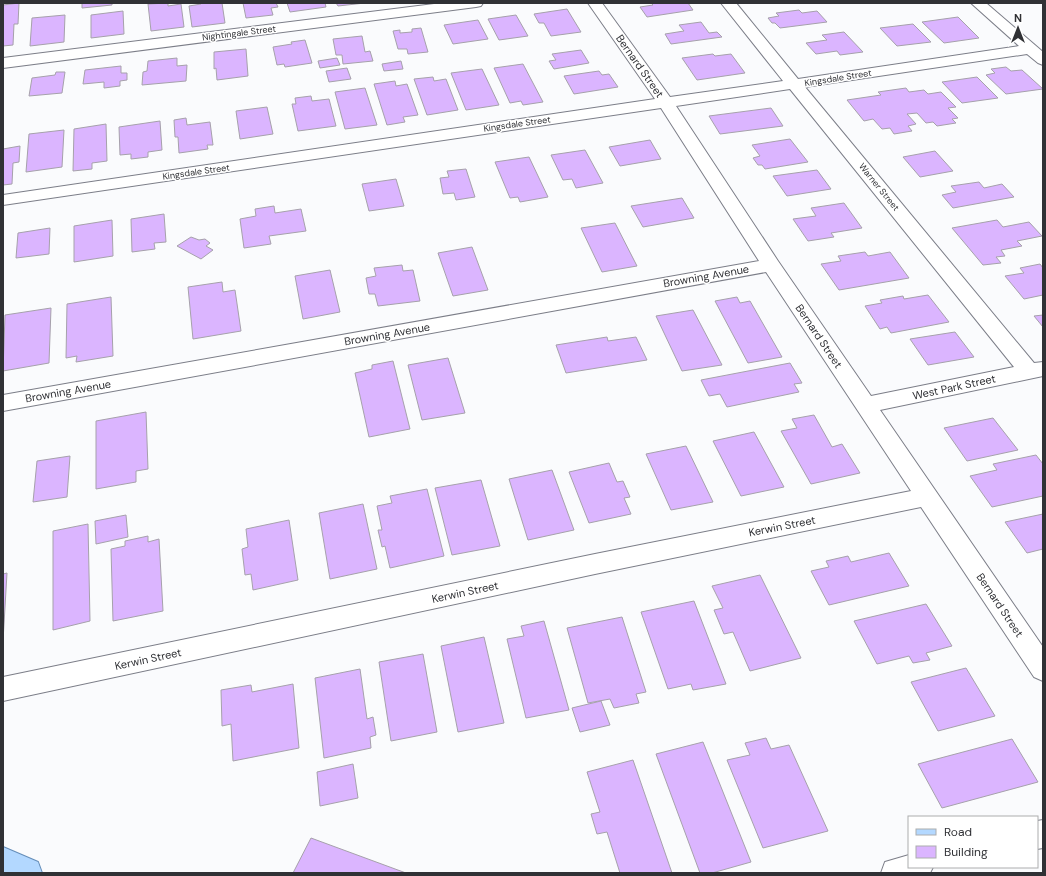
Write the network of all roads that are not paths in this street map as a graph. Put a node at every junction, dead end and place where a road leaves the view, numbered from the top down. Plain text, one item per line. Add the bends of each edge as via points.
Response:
1 (476, 3) edge
2 (595, 3) edge
3 (728, 3) edge
4 (978, 3) edge
5 (1037, 55) edge
6 (3, 63) edge
7 (795, 85) junction
8 (665, 102) junction
9 (3, 200) edge
10 (771, 265) junction
11 (1036, 370) edge
12 (3, 403) edge
13 (865, 405) junction
14 (927, 497) junction
15 (1043, 669) edge
16 (3, 689) edge
17 (3, 862) edge
18 (914, 868) edge
19 (27, 873) edge
20 (896, 873) edge

1 - 6 street, Nightingale Street
2 - 8 street, Bernard Street
3 - 7 street, Warner Street
4 - 5 street
5 - 7 street, Kingsdale Street
7 - 8 street, Kingsdale Street
7 - 11 street, Warner Street
8 - 9 street, Kingsdale Street
8 - 10 street, Bernard Street
10 - 12 street, Browning Avenue
10 - 13 street, Bernard Street
11 - 13 street, West Park Street
13 - 14 street, Bernard Street
14 - 15 street, Bernard Street
14 - 16 street, Kerwin Street
17 - 19 main road
18 - 20 street

